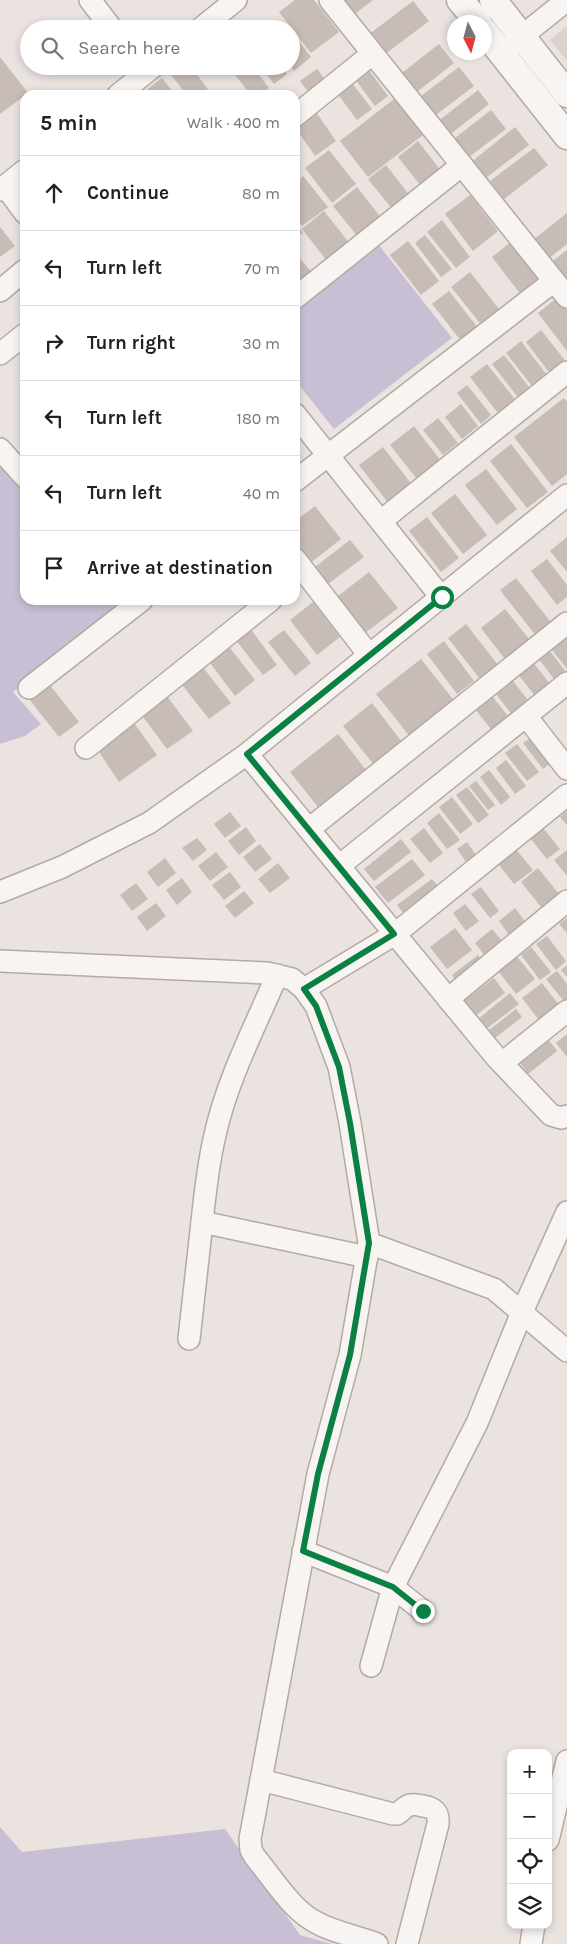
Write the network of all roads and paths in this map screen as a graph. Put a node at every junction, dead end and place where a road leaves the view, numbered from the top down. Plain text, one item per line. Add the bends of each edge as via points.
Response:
1 (90, 0) edge
2 (236, 0) edge
3 (330, 0) edge
4 (460, 0) edge
5 (493, 0) edge
6 (567, 0) edge
7 (472, 15) edge
8 (105, 20) edge
9 (211, 20) edge
10 (522, 36) junction
11 (492, 40) edge
12 (502, 52) junction
13 (372, 54) junction
14 (139, 75) edge
15 (123, 90) edge
16 (567, 94) edge
17 (300, 112) edge
18 (567, 136) edge
19 (462, 165) junction
20 (20, 174) edge
21 (2, 188) edge
22 (20, 208) edge
23 (20, 274) edge
24 (560, 289) edge
25 (0, 291) edge
26 (300, 294) edge
27 (20, 338) edge
28 (0, 354) edge
29 (567, 372) edge
30 (300, 420) edge
31 (0, 449) edge
32 (328, 456) junction
33 (20, 471) edge
34 (300, 478) edge
35 (567, 495) edge
36 (381, 521) junction
37 (300, 573) edge
38 (442, 597) junction
39 (132, 605) edge
40 (265, 605) edge
41 (567, 623) edge
42 (369, 655) junction
43 (567, 683) edge
44 (29, 688) dead end
45 (526, 716) junction
46 (86, 748) dead end
47 (247, 754) junction
48 (567, 769) edge
49 (567, 796) edge
50 (309, 829) junction
51 (339, 866) junction
52 (0, 892) edge
53 (567, 902) edge
54 (394, 934) junction
55 (0, 961) edge
56 (277, 976) junction
57 (304, 989) junction
58 (448, 999) junction
59 (567, 1011) edge
60 (502, 1063) junction
61 (567, 1116) edge
62 (567, 1212) edge
63 (202, 1222) junction
64 (368, 1250) junction
65 (522, 1312) junction
66 (190, 1339) dead end
67 (567, 1351) edge
68 (303, 1551) junction
69 (393, 1587) junction
70 (423, 1611) dead end
71 (371, 1666) dead end
72 (567, 1761) edge
73 (261, 1780) junction
74 (548, 1839) edge
75 (533, 1929) edge
76 (377, 1944) edge
77 (407, 1944) edge
78 (531, 1944) edge

1 - 8 street
2 - 9 street
3 - 13 street
4 - 7 street
5 - 10 street
6 - 10 street
10 - 12 street
10 - 16 street
11 - 12 street
12 - 18 street
13 - 17 street
13 - 19 street
14 - 15 street
19 - 24 street
19 - 26 street
20 - 21 street
21 - 22 street
23 - 25 street
24 - 32 street
27 - 28 street
29 - 36 street
30 - 32 street
31 - 33 street
32 - 34 street
32 - 36 street
35 - 38 street
36 - 38 street
37 - 42 street
38 - 42 street
39 - 44 street
40 - 46 street
41 - 50 street
42 - 47 street
43 - 45 street
45 - 48 street
45 - 51 street
47 - 50 street
47 - 52 street via 149,822 62,867
49 - 54 street
50 - 51 street
51 - 54 street
53 - 58 street
54 - 57 street
54 - 58 street
55 - 56 street
56 - 57 street via 292,979
56 - 63 street via 240,1063 215,1134 206,1177
57 - 64 street via 316,1006 339,1067
58 - 60 street
59 - 60 street
60 - 61 street via 551,1115
62 - 65 street
63 - 64 street
63 - 66 street
64 - 65 street via 494,1289
64 - 68 street via 350,1355 318,1474
65 - 67 street
65 - 69 street via 476,1423
68 - 69 street
68 - 73 street
69 - 70 street
69 - 71 street
72 - 74 street
73 - 76 street via 251,1850 296,1907 310,1919
73 - 77 street via 394,1814 412,1804 437,1811 438,1824
75 - 78 street

